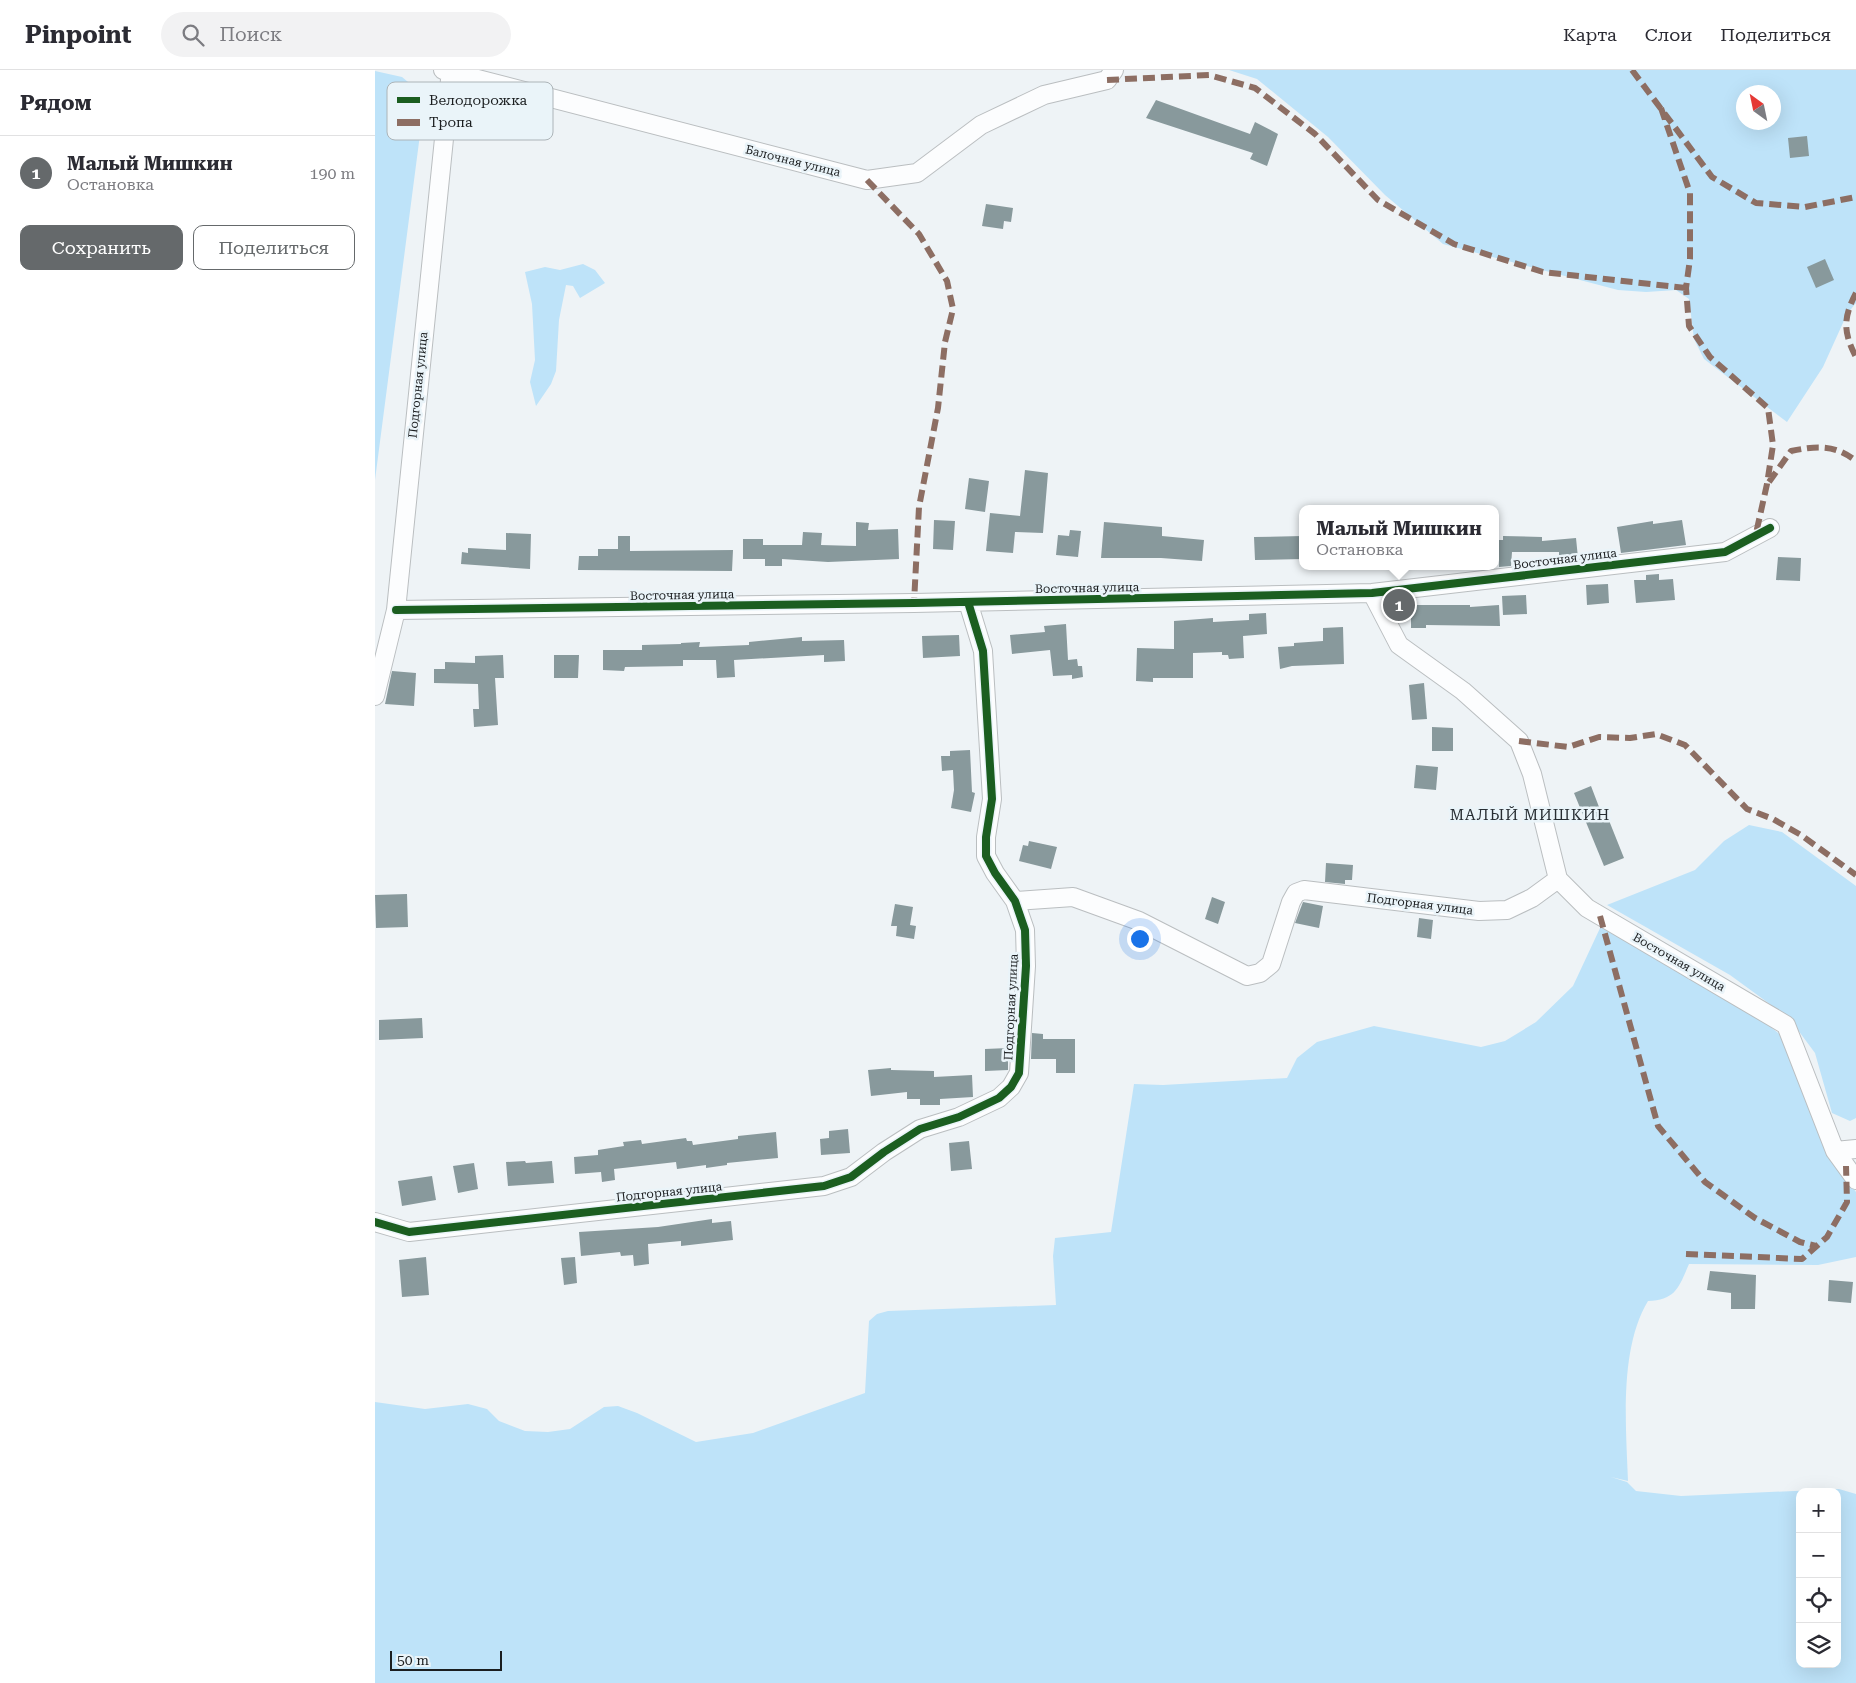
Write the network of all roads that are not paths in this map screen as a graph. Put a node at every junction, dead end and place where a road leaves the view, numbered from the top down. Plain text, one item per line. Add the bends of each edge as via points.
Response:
1 (1114, 70) edge
2 (449, 71) edge
3 (491, 82) edge
4 (553, 98) edge
5 (442, 140) edge
6 (1770, 528) dead end
7 (1372, 592) junction
8 (968, 602) junction
9 (396, 610) junction
10 (375, 696) edge
11 (1558, 879) junction
12 (1015, 901) junction
13 (1856, 1149) edge
14 (1835, 1151) junction
15 (1856, 1180) edge
16 (375, 1222) edge

1 - 4 street, Балочная улица via 1107,80 1044,96 981,126 917,173 867,180
2 - 3 street, Балочная улица
5 - 9 street, Подгорная улица
6 - 7 street, Восточная улица via 1725,552
7 - 8 street, Восточная улица
7 - 11 street via 1399,645 1463,691 1519,740 1532,774
8 - 9 street, Восточная улица
8 - 12 street, Подгорная улица via 983,651 992,798 986,837 987,856
9 - 10 street, Подгорная улица
11 - 12 street, Подгорная улица via 1532,898 1507,910 1479,911 1304,890 1296,893 1291,902 1271,964 1260,973 1247,976 1139,921 1073,897
11 - 14 street, Восточная улица via 1587,908 1786,1025
12 - 16 street, Подгорная улица via 1025,930 1026,966 1019,1073 1011,1087 999,1098 959,1117 920,1129 851,1177 824,1186 409,1232
13 - 14 street
14 - 15 street, Восточная улица

